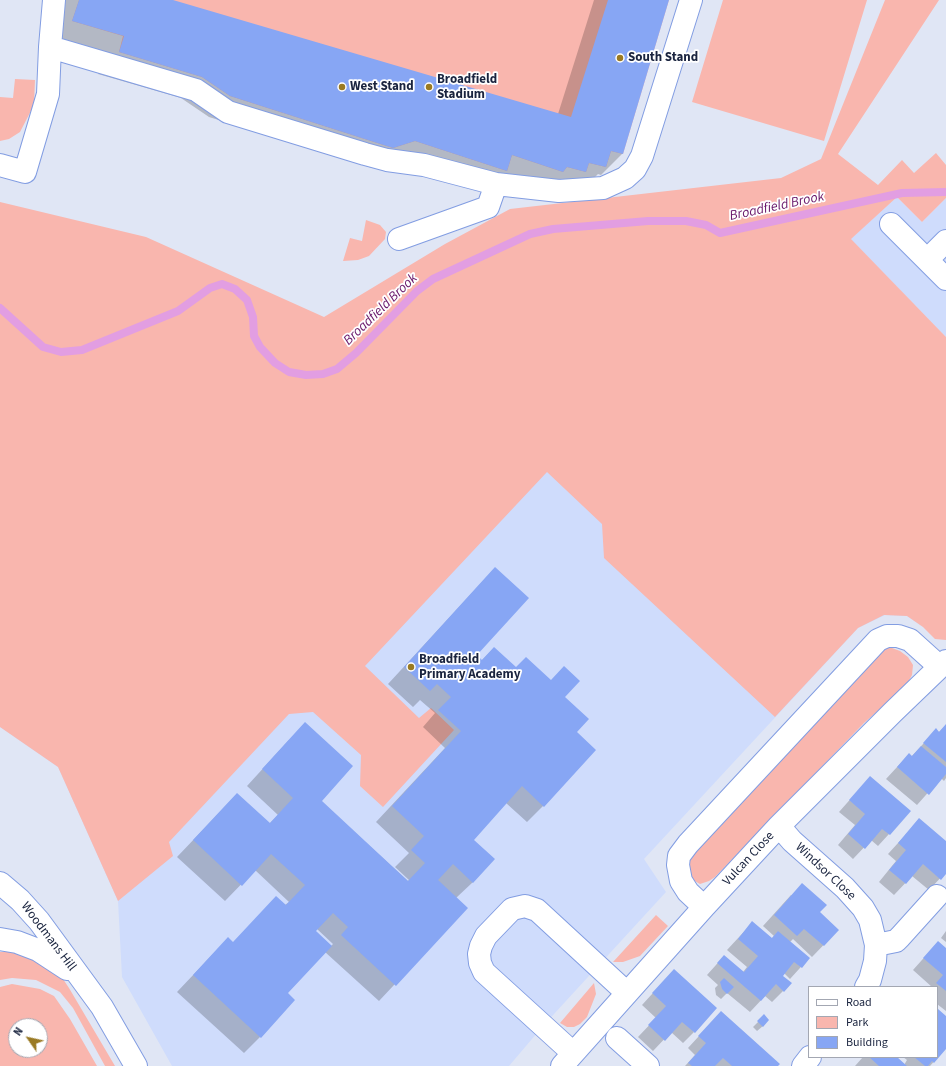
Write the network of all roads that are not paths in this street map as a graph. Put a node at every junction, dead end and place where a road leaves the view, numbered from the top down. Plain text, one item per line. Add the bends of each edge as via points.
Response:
1 (54, 0) edge
2 (691, 0) edge
3 (50, 47) junction
4 (0, 165) edge
5 (496, 184) junction
6 (891, 224) dead end
7 (399, 239) dead end
8 (946, 241) edge
9 (927, 260) junction
10 (946, 279) edge
11 (943, 664) edge
12 (779, 826) junction
13 (0, 883) edge
14 (943, 890) edge
15 (704, 907) junction
16 (0, 938) edge
17 (876, 945) junction
18 (78, 977) junction
19 (867, 986) edge
20 (627, 993) junction
21 (617, 1038) dead end
22 (809, 1058) edge
23 (568, 1060) edge
24 (136, 1066) edge
25 (648, 1066) edge
26 (803, 1066) edge

1 - 3 street
2 - 5 street via 642,156 635,169 615,184 583,191
3 - 4 street via 48,94 24,172
3 - 5 street via 196,90 228,112 365,154 424,165
5 - 7 street via 488,207
6 - 9 street
8 - 9 street
9 - 10 street
11 - 12 street, Vulcan Close
11 - 15 street via 910,640 887,636 878,640 679,856 681,881 688,892
12 - 15 street, Vulcan Close
12 - 17 street, Windsor Close via 863,908 870,920
13 - 18 street, Woodmans Hill via 39,921
14 - 17 street via 896,941
15 - 20 street, Vulcan Close
16 - 18 street, Woodmans Hill via 38,950
17 - 19 street, Windsor Close via 875,961
18 - 24 street, Woodmans Hill via 102,1008
20 - 23 street, Vulcan Close
20 - 23 street via 536,910 525,906 512,909 486,936 479,954 484,972
21 - 25 street
22 - 26 street

